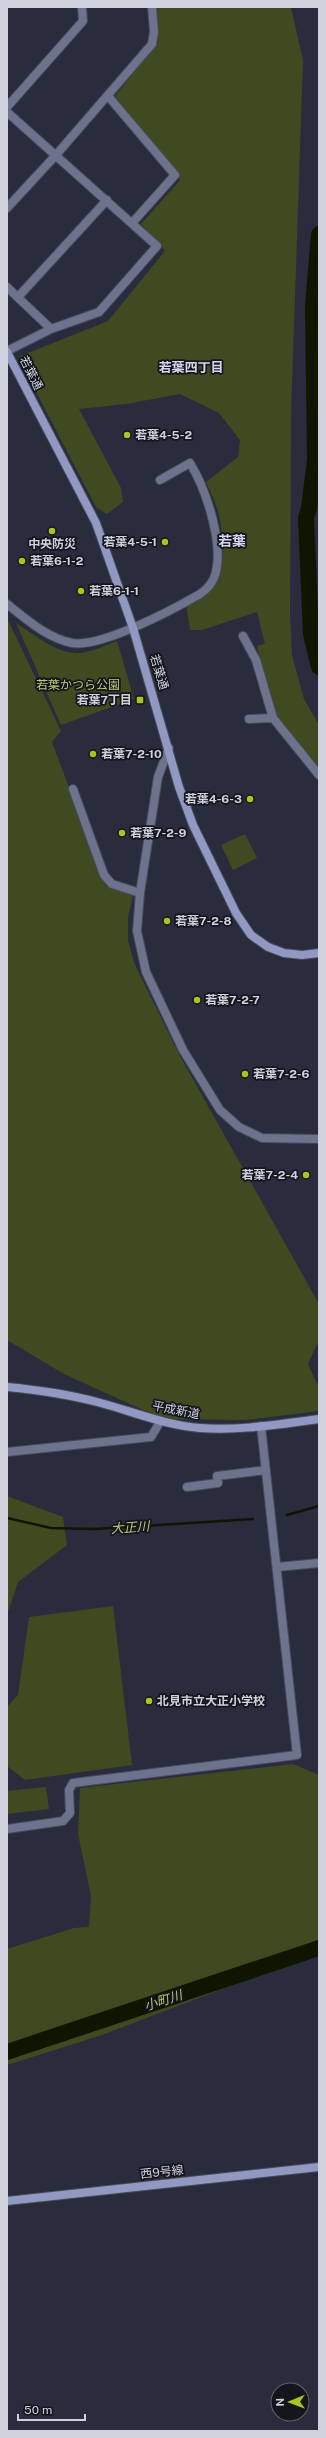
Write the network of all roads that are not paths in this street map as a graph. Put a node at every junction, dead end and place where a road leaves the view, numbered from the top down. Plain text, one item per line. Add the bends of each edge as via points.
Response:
1 (82, 7) edge
2 (152, 7) edge
3 (108, 96) junction
4 (7, 106) edge
5 (7, 112) edge
6 (56, 155) junction
7 (107, 200) junction
8 (7, 208) edge
9 (133, 222) junction
10 (7, 287) edge
11 (18, 297) junction
12 (51, 329) junction
13 (7, 351) edge
14 (160, 480) dead end
15 (7, 604) edge
16 (133, 628) junction
17 (243, 636) dead end
18 (273, 718) junction
19 (249, 719) dead end
20 (169, 748) junction
21 (319, 775) edge
22 (73, 789) dead end
23 (140, 893) junction
24 (319, 953) edge
25 (319, 1139) edge
26 (7, 1387) edge
27 (319, 1419) edge
28 (160, 1422) junction
29 (261, 1426) junction
30 (7, 1452) edge
31 (266, 1470) junction
32 (187, 1487) dead end
33 (319, 1563) edge
34 (277, 1567) junction
35 (7, 1829) edge
36 (319, 2167) edge
37 (7, 2201) edge

1 - 4 street via 83,21
2 - 3 street via 152,44
3 - 6 street
3 - 9 street via 174,175
5 - 6 street
6 - 7 street
6 - 8 street
7 - 9 street
7 - 11 street
9 - 12 street via 158,246 99,312
10 - 11 street
11 - 12 street
12 - 13 street
13 - 16 street, 若葉通 via 96,523
14 - 16 street via 190,463 200,479 212,512 217,562 214,578 200,594
15 - 16 street via 50,635 73,643 90,643
16 - 20 street, 若葉通
17 - 18 street via 256,660
18 - 19 street
18 - 21 street
20 - 23 street via 158,777
20 - 24 street, 若葉通 via 179,787 193,825 236,912 251,935 268,947 284,953
22 - 23 street via 104,875 112,884
23 - 25 street via 138,931 146,972 183,1050 220,1110 239,1127 262,1138
26 - 28 street, 平成新道 via 58,1392
27 - 29 street, 平成新道
28 - 29 street, 平成新道 via 200,1428
28 - 30 street via 151,1437
29 - 31 street
31 - 32 street via 217,1476 218,1483
31 - 34 street
33 - 34 street
34 - 35 street via 297,1755 73,1783 69,1790 70,1813 63,1821
36 - 37 street, 西9号線

